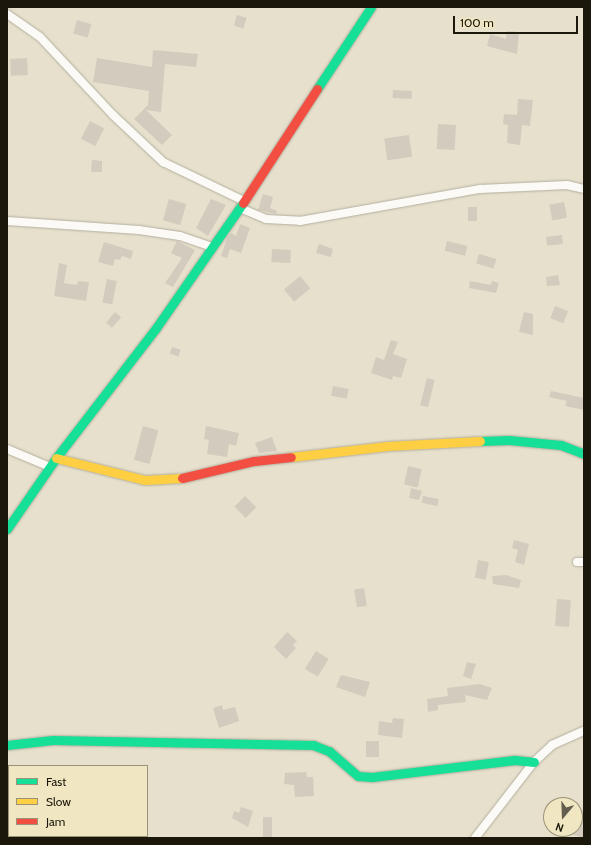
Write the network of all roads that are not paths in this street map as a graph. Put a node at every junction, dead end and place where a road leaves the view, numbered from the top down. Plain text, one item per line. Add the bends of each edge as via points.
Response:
1 (371, 7) edge
2 (7, 14) edge
3 (584, 189) edge
4 (242, 205) junction
5 (7, 221) edge
6 (212, 247) junction
7 (7, 449) edge
8 (584, 454) edge
9 (56, 458) junction
10 (50, 467) junction
11 (7, 529) edge
12 (584, 731) edge
13 (7, 745) edge
14 (534, 762) junction
15 (475, 838) edge

1 - 4 street
2 - 4 street via 40,37 113,115 163,162
3 - 4 street via 567,184 480,189 300,221 266,219
4 - 6 street
5 - 6 street via 139,230 180,236
6 - 9 street via 156,328
7 - 10 street
8 - 9 street via 561,445 508,440 387,446 254,461 204,475 157,480 114,474
9 - 10 street
10 - 11 street
12 - 14 street via 552,745
13 - 14 street via 53,740 313,744 329,750 358,776 368,777 515,760
14 - 15 street

